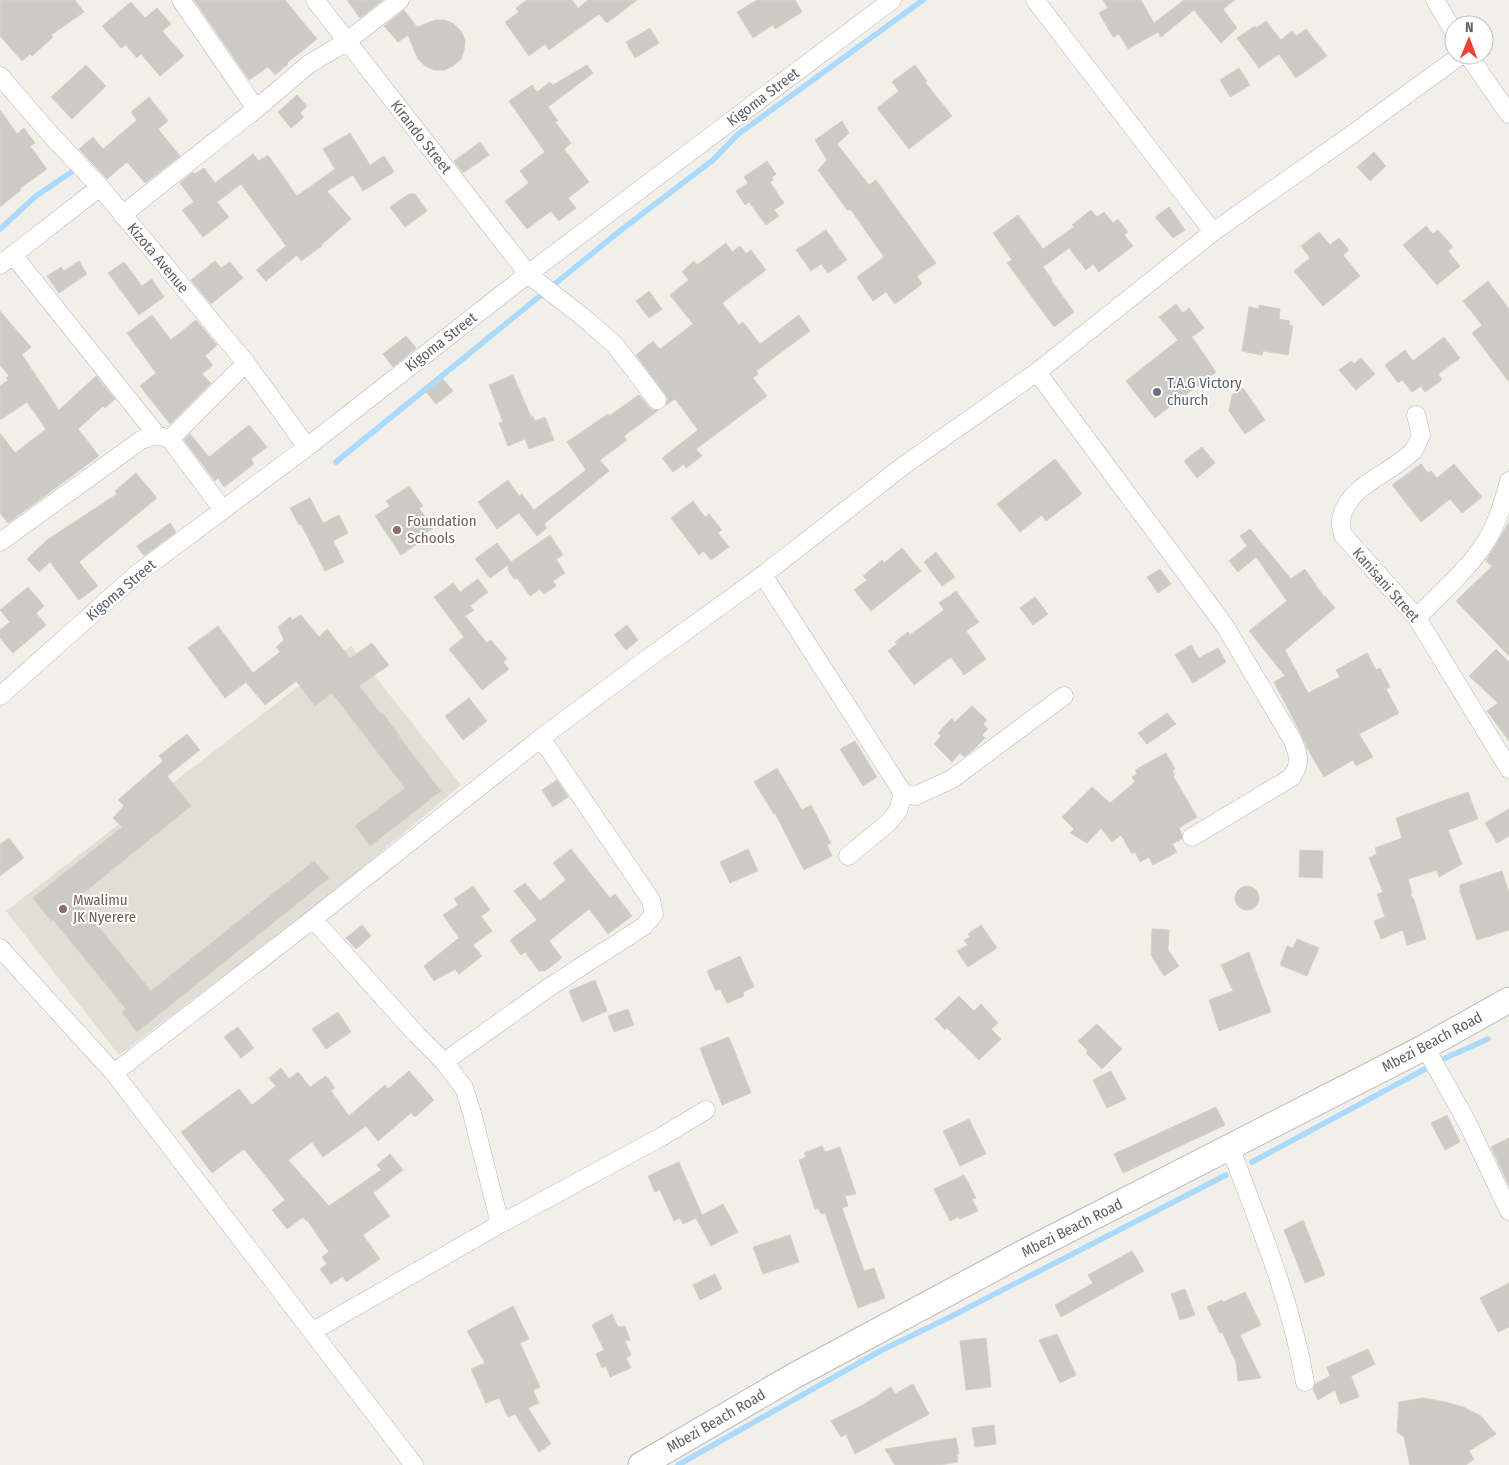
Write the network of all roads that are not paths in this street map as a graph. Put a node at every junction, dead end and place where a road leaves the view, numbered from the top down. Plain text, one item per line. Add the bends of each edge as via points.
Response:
1 (181, 0) edge
2 (315, 0) edge
3 (400, 0) edge
4 (892, 0) edge
5 (1036, 0) edge
6 (1435, 0) edge
7 (1444, 15) edge
8 (346, 42) junction
9 (1447, 65) edge
10 (1475, 65) edge
11 (0, 76) edge
12 (256, 109) junction
13 (1509, 114) edge
14 (100, 187) junction
15 (122, 215) junction
16 (1213, 232) junction
17 (4, 260) edge
18 (528, 274) junction
19 (246, 364) junction
20 (1037, 372) junction
21 (657, 400) dead end
22 (1416, 415) dead end
23 (164, 437) junction
24 (307, 447) junction
25 (1509, 481) edge
26 (223, 510) junction
27 (0, 542) edge
28 (763, 575) junction
29 (1416, 618) junction
30 (0, 696) edge
31 (1064, 696) dead end
32 (541, 738) junction
33 (1509, 769) edge
34 (903, 793) junction
35 (1192, 837) dead end
36 (848, 856) dead end
37 (313, 918) junction
38 (0, 948) edge
39 (1509, 1000) edge
40 (1425, 1048) junction
41 (444, 1062) junction
42 (114, 1073) junction
43 (706, 1110) dead end
44 (1230, 1147) junction
45 (1509, 1211) edge
46 (500, 1224) junction
47 (313, 1331) junction
48 (1306, 1382) dead end
49 (649, 1463) edge
50 (414, 1465) edge

1 - 12 street
2 - 8 street, Kirando Street
3 - 8 street
4 - 18 street, Kigoma Street
5 - 16 street
6 - 7 street
8 - 12 street via 309,64
8 - 18 street, Kirando Street
9 - 16 street
10 - 13 street
11 - 14 street, Kizota Avenue
12 - 15 street
14 - 15 street, Kizota Avenue
14 - 17 street
15 - 19 street, Kizota Avenue
16 - 20 street
17 - 23 street
18 - 21 street, Kirando Street via 615,345
18 - 24 street, Kigoma Street
19 - 23 street
19 - 24 street, Kizota Avenue
20 - 28 street via 903,466
20 - 35 street via 1225,626 1293,741 1298,767 1292,777
22 - 29 street, Kanisani Street via 1421,436 1413,452 1365,485 1348,502 1340,521 1343,535
23 - 26 street
23 - 27 street via 141,440
24 - 26 street, Kigoma Street
25 - 29 street via 1502,509 1484,543
26 - 30 street, Kigoma Street via 137,574
28 - 32 street
28 - 34 street
29 - 33 street, Kanisani Street
31 - 34 street via 952,779 915,796
32 - 37 street
32 - 41 street via 651,900 654,914 644,926 548,988
34 - 36 street via 898,811 888,823
37 - 41 street
37 - 42 street
38 - 42 street
39 - 40 main road, Mbezi Beach Road
40 - 44 main road, Mbezi Beach Road
40 - 45 street via 1467,1122
41 - 46 street via 464,1088
42 - 47 street
43 - 46 street
44 - 48 street via 1278,1275 1299,1344
44 - 49 main road, Mbezi Beach Road via 1018,1255 792,1377
46 - 47 street
47 - 50 street

